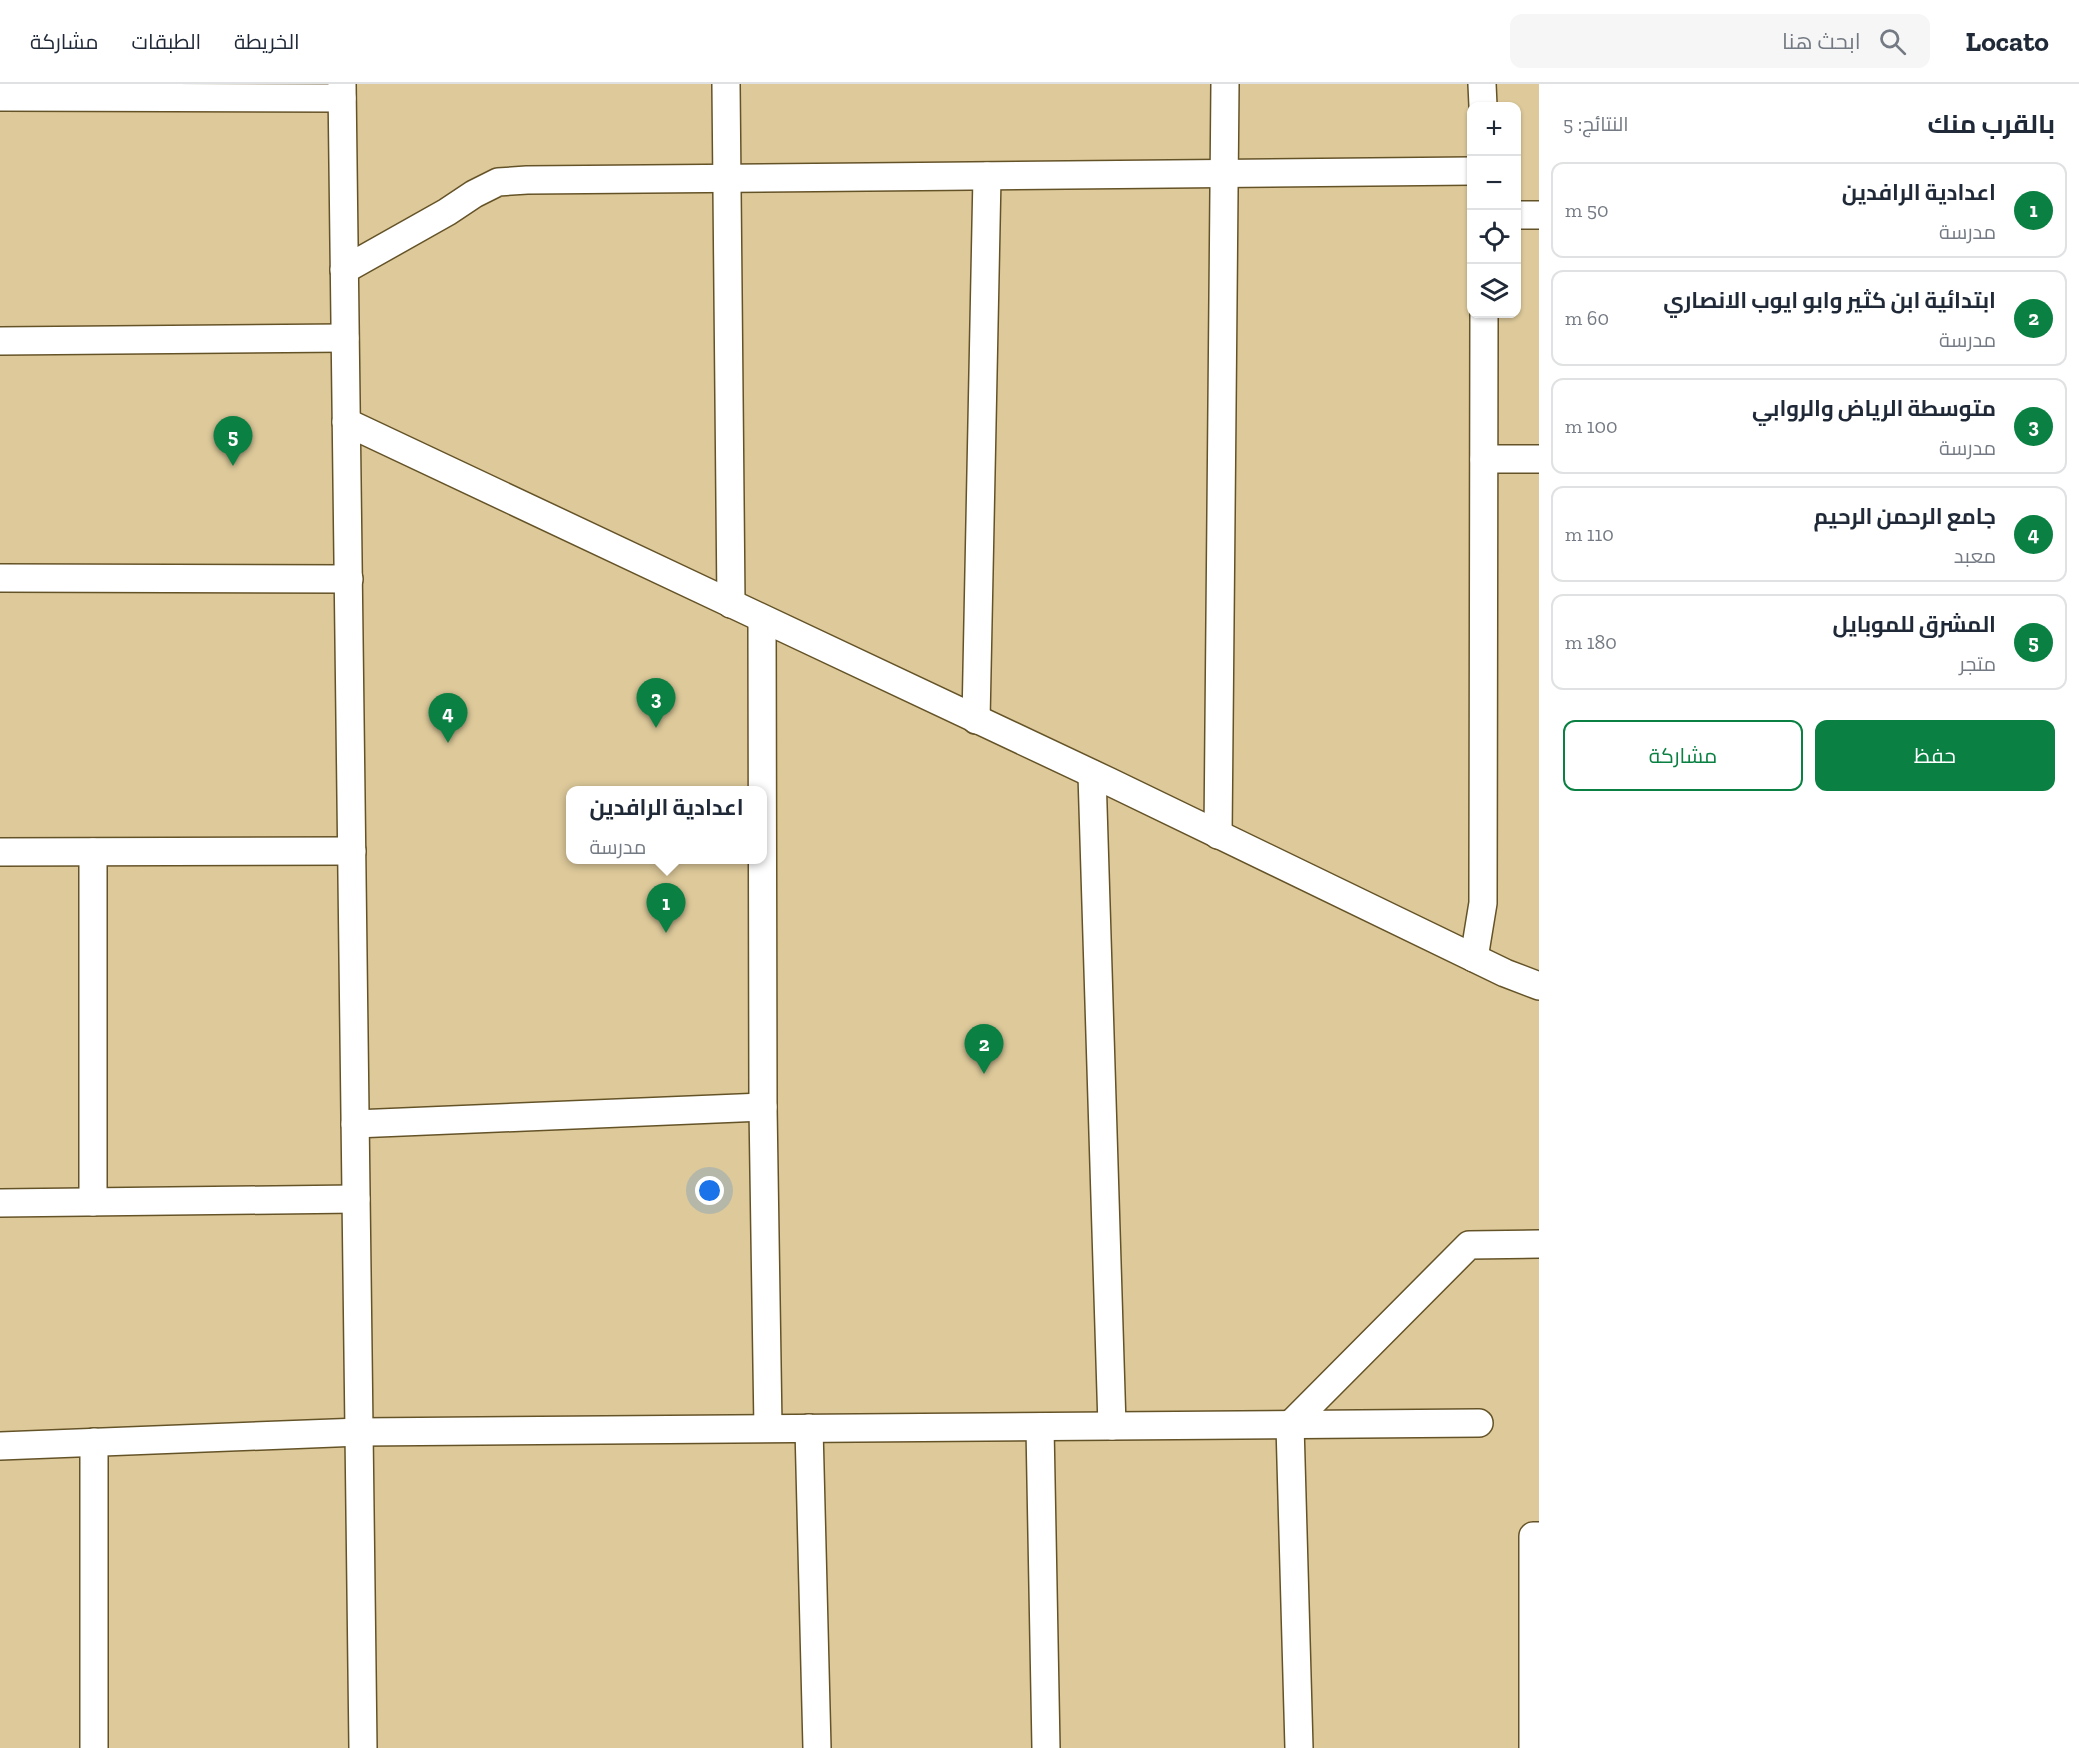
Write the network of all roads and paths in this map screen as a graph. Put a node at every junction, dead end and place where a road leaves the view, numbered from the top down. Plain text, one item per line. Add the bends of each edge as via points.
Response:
1 (726, 84) edge
2 (1225, 84) edge
3 (1482, 84) edge
4 (85, 91) edge
5 (342, 91) edge
6 (0, 97) edge
7 (1482, 102) edge
8 (1467, 171) edge
9 (1224, 175) junction
10 (987, 176) junction
11 (727, 177) junction
12 (1521, 215) edge
13 (1539, 215) edge
14 (344, 270) junction
15 (1484, 318) edge
16 (345, 338) junction
17 (0, 340) edge
18 (346, 422) junction
19 (1484, 459) junction
20 (1539, 459) edge
21 (0, 579) edge
22 (348, 579) junction
23 (732, 604) junction
24 (762, 619) junction
25 (976, 720) junction
26 (1092, 774) junction
27 (762, 786) edge
28 (1218, 835) junction
29 (352, 851) junction
30 (0, 852) edge
31 (93, 852) junction
32 (763, 864) edge
33 (1474, 958) junction
34 (1539, 986) edge
35 (763, 1107) junction
36 (355, 1124) junction
37 (356, 1199) junction
38 (93, 1202) junction
39 (0, 1203) edge
40 (1539, 1244) edge
41 (1479, 1423) dead end
42 (1290, 1425) junction
43 (1113, 1426) junction
44 (1040, 1427) junction
45 (768, 1428) junction
46 (808, 1428) junction
47 (360, 1432) junction
48 (94, 1442) junction
49 (0, 1446) edge
50 (1539, 1536) edge
51 (94, 1748) edge
52 (363, 1748) edge
53 (817, 1748) edge
54 (1046, 1748) edge
55 (1299, 1748) edge
56 (1533, 1748) edge

1 - 11 street
2 - 9 street
3 - 7 street
4 - 5 street
4 - 6 street
5 - 14 street
8 - 9 street
9 - 10 street
9 - 28 street
10 - 11 street
10 - 25 street
11 - 14 street via 498,182
11 - 23 street
12 - 13 street
14 - 16 street
15 - 19 street
16 - 17 street
16 - 18 street
18 - 22 street
18 - 23 street
19 - 20 street
19 - 33 street via 1483,903
21 - 22 street
22 - 29 street
23 - 24 street
24 - 25 street
24 - 27 street
25 - 26 street
26 - 28 street
26 - 43 street
28 - 33 street
29 - 31 street
29 - 36 street
30 - 31 street
31 - 38 street
32 - 35 street
33 - 34 street
35 - 36 street
35 - 45 street
36 - 37 street
37 - 38 street
37 - 47 street
38 - 39 street
40 - 42 street via 1469,1245
41 - 42 street
42 - 43 street
42 - 55 street
43 - 44 street
44 - 46 street
44 - 54 street
45 - 46 street
45 - 47 street
46 - 53 street
47 - 48 street
47 - 52 street
48 - 49 street
48 - 51 street
50 - 56 street via 1533,1536

